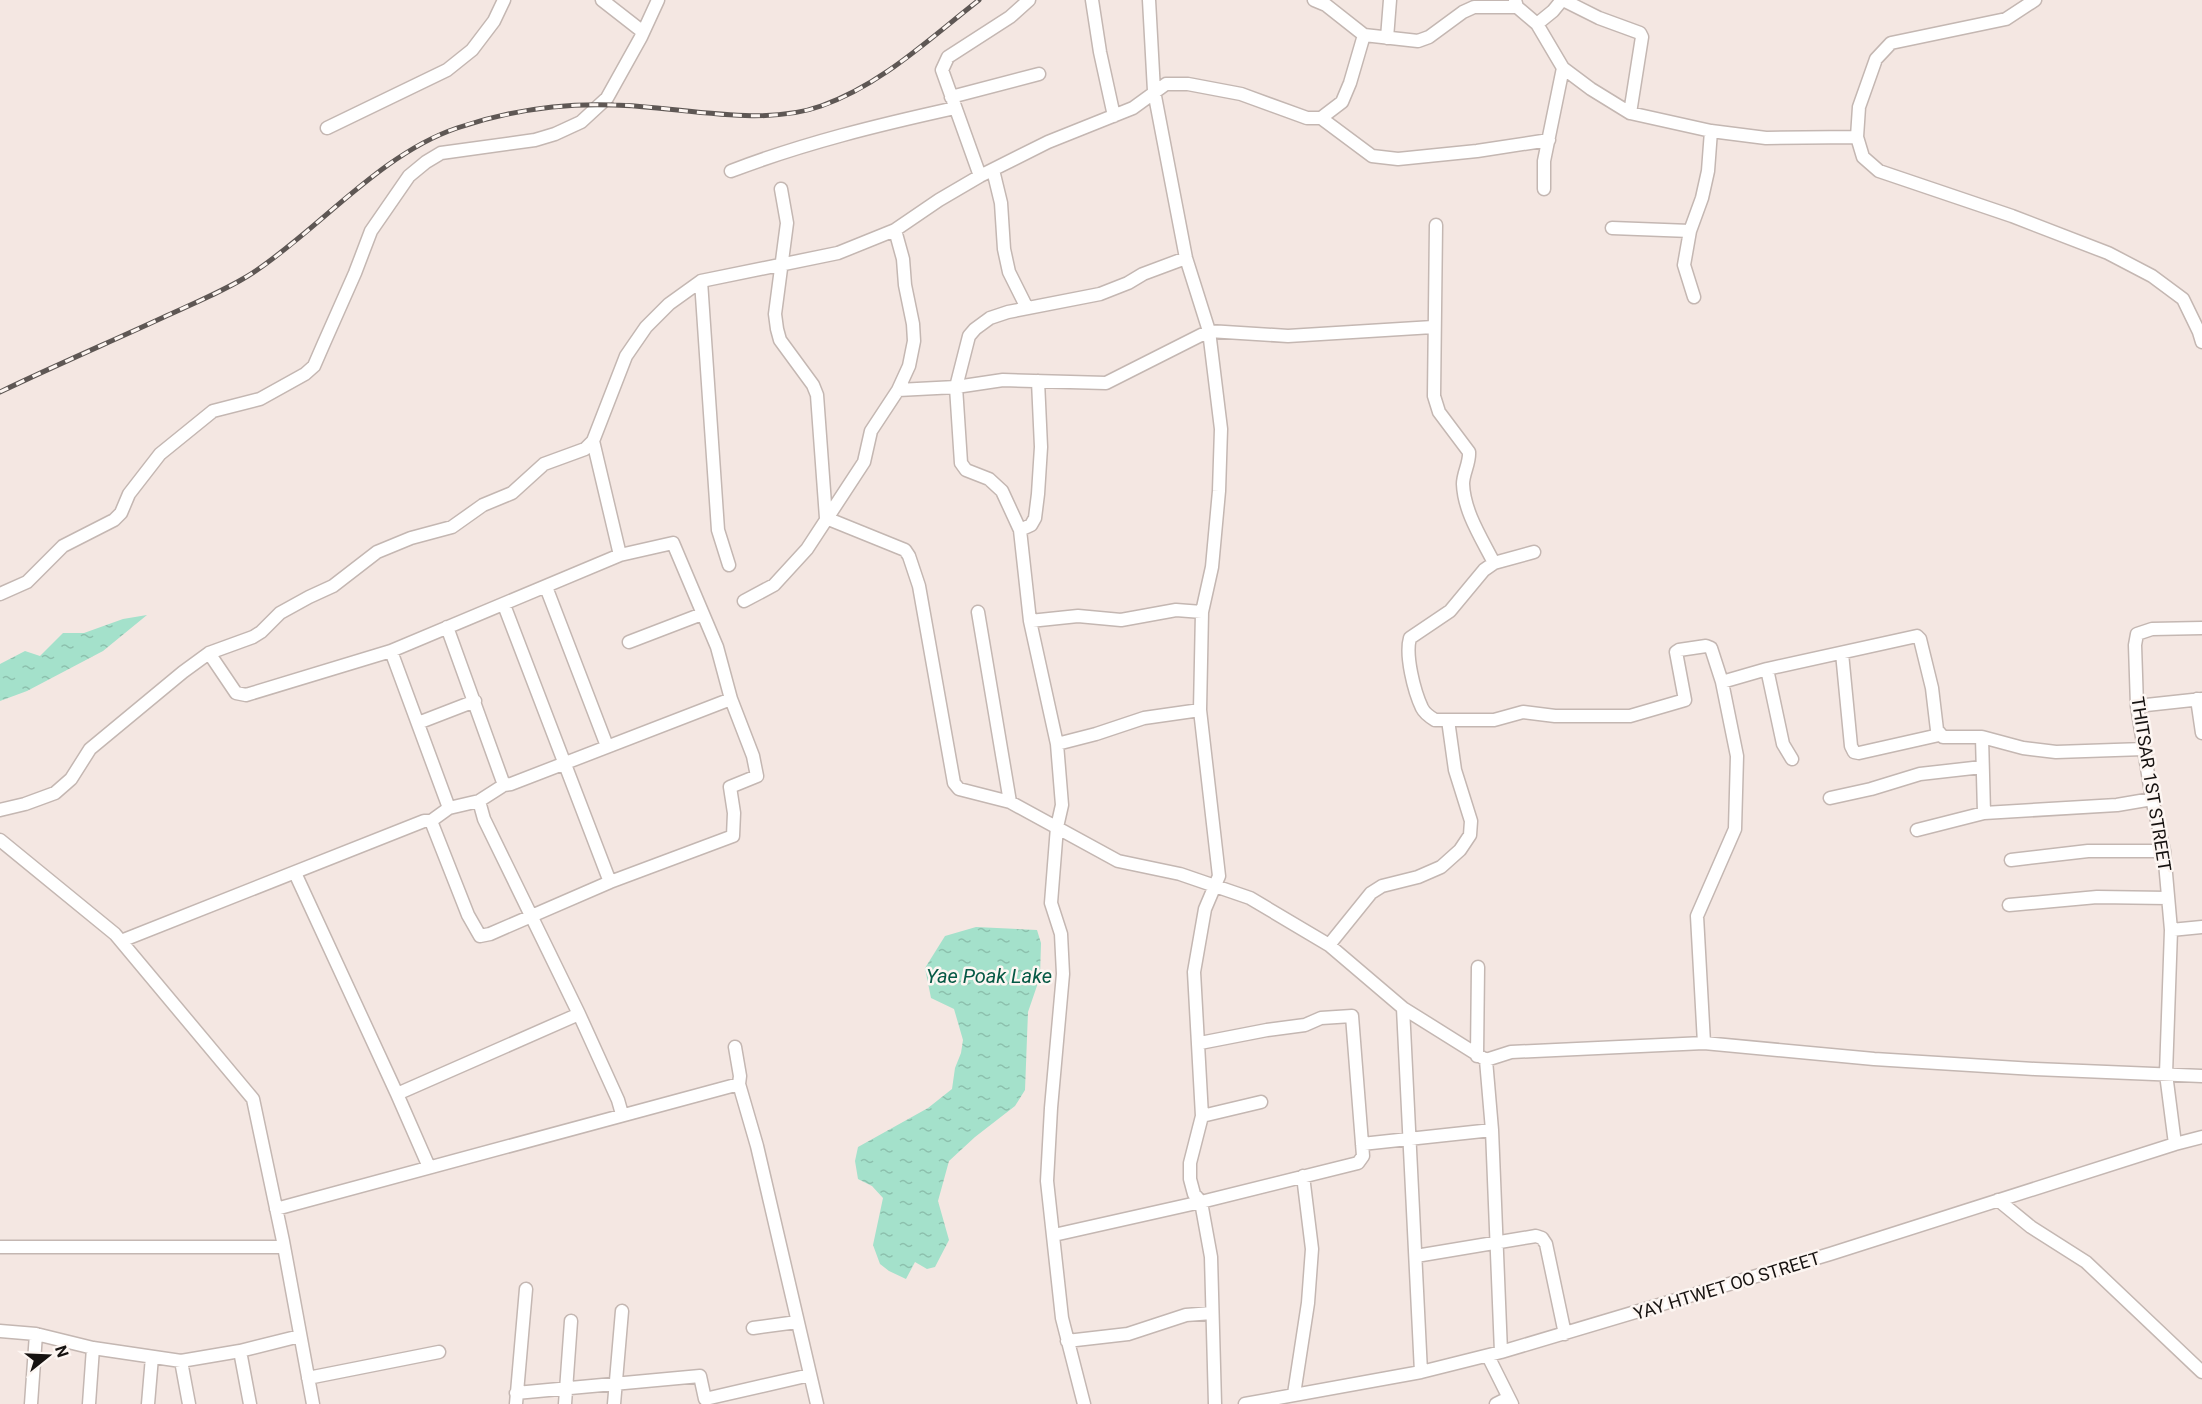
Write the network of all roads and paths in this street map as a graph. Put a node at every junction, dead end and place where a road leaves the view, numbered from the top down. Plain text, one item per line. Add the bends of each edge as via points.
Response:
1 (504, 0) edge
2 (602, 0) edge
3 (657, 0) edge
4 (1029, 0) edge
5 (1092, 0) edge
6 (1149, 0) edge
7 (1390, 0) edge
8 (1563, 0) edge
9 (2035, 0) edge
10 (1322, 2) edge
11 (1516, 4) edge
12 (1537, 24) junction
13 (643, 32) junction
14 (1364, 35) junction
15 (1387, 38) junction
16 (1563, 68) junction
17 (1039, 74) dead end
18 (1154, 91) junction
19 (953, 102) junction
20 (1630, 113) junction
21 (1114, 116) junction
22 (1321, 118) junction
23 (327, 128) dead end
24 (1711, 131) junction
25 (1857, 136) junction
26 (1549, 140) junction
27 (993, 170) junction
28 (731, 171) dead end
29 (980, 176) junction
30 (781, 189) dead end
31 (1544, 189) dead end
32 (1436, 225) dead end
33 (1612, 228) dead end
34 (895, 230) junction
35 (1690, 231) junction
36 (1186, 258) junction
37 (781, 266) junction
38 (701, 280) junction
39 (1694, 297) dead end
40 (1027, 308) junction
41 (1434, 327) junction
42 (1209, 331) junction
43 (2202, 342) edge
44 (1038, 381) junction
45 (957, 387) junction
46 (898, 390) junction
47 (593, 441) junction
48 (826, 518) junction
49 (1020, 530) junction
50 (1534, 552) dead end
51 (620, 555) junction
52 (1494, 563) junction
53 (729, 565) dead end
54 (546, 587) junction
55 (0, 594) edge
56 (744, 602) dead end
57 (504, 605) junction
58 (978, 612) dead end
59 (1202, 612) junction
60 (702, 614) junction
61 (1030, 621) junction
62 (447, 627) junction
63 (2202, 628) edge
64 (629, 642) dead end
65 (391, 651) junction
66 (209, 653) junction
67 (1842, 653) junction
68 (1767, 669) junction
69 (1722, 682) junction
70 (731, 699) junction
71 (2200, 699) edge
72 (475, 701) junction
73 (2137, 706) junction
74 (1200, 710) junction
75 (1449, 720) junction
76 (418, 723) junction
77 (2202, 733) edge
78 (1939, 735) junction
79 (1982, 737) junction
80 (1057, 744) junction
81 (607, 746) junction
82 (2144, 749) junction
83 (1792, 759) dead end
84 (563, 764) junction
85 (1982, 767) junction
86 (504, 785) junction
87 (1830, 798) dead end
88 (2152, 799) junction
89 (479, 801) junction
90 (1010, 802) junction
91 (449, 808) junction
92 (0, 810) edge
93 (1984, 813) junction
94 (431, 821) junction
95 (1057, 827) junction
96 (1917, 830) dead end
97 (0, 840) edge
98 (2164, 851) junction
99 (2011, 860) dead end
100 (295, 873) junction
101 (610, 882) junction
102 (1213, 886) junction
103 (2168, 898) junction
104 (2009, 905) dead end
105 (532, 916) junction
106 (2202, 927) edge
107 (2171, 930) junction
108 (121, 941) junction
109 (1329, 945) junction
110 (1478, 967) dead end
111 (1403, 1008) junction
112 (579, 1014) junction
113 (1704, 1042) junction
114 (1200, 1043) junction
115 (735, 1047) dead end
116 (1482, 1058) junction
117 (2166, 1074) junction
118 (2202, 1076) edge
119 (739, 1084) junction
120 (397, 1094) junction
121 (1261, 1102) dead end
122 (622, 1114) junction
123 (1202, 1116) junction
124 (1492, 1130) junction
125 (2202, 1137) edge
126 (1408, 1139) junction
127 (1362, 1144) junction
128 (2175, 1144) junction
129 (429, 1167) junction
130 (1303, 1176) junction
131 (1998, 1200) junction
132 (1201, 1202) junction
133 (276, 1209) junction
134 (1054, 1235) junction
135 (1497, 1244) junction
136 (0, 1247) edge
137 (284, 1247) junction
138 (1416, 1256) junction
139 (526, 1289) dead end
140 (622, 1311) dead end
141 (1212, 1313) junction
142 (571, 1321) dead end
143 (797, 1322) junction
144 (753, 1328) dead end
145 (0, 1331) edge
146 (36, 1334) junction
147 (1564, 1334) junction
148 (300, 1336) junction
149 (1067, 1341) junction
150 (93, 1348) junction
151 (240, 1351) junction
152 (439, 1352) dead end
153 (1501, 1352) junction
154 (1488, 1356) junction
155 (152, 1357) junction
156 (181, 1361) junction
157 (1421, 1372) junction
158 (2202, 1372) edge
159 (810, 1375) junction
160 (308, 1378) junction
161 (615, 1385) junction
162 (566, 1389) junction
163 (1294, 1394) junction
164 (516, 1399) edge
165 (1510, 1401) edge
166 (32, 1404) edge
167 (89, 1404) edge
168 (148, 1404) edge
169 (189, 1404) edge
170 (250, 1404) edge
171 (313, 1404) edge
172 (565, 1404) edge
173 (614, 1404) edge
174 (817, 1404) edge
175 (1084, 1404) edge
176 (1215, 1404) edge
177 (1245, 1404) edge
178 (1496, 1404) edge

1 - 23 street via 472,50 447,70
2 - 13 street
3 - 13 street
4 - 19 street via 948,57 942,70
5 - 21 street
6 - 18 street
7 - 15 street
8 - 12 street
8 - 20 street via 1640,33
9 - 25 street via 2006,19 1891,43 1876,59 1859,107
10 - 14 street
11 - 12 street
11 - 15 street via 1463,12 1418,41
12 - 16 street
13 - 55 street via 608,98 581,122 535,140 441,153 409,176 371,231 314,366 260,399 213,411 160,454 114,520 63,546 27,582
14 - 15 street
14 - 22 street via 1341,102
16 - 20 street
16 - 26 street
17 - 19 street
18 - 21 street via 1133,108
18 - 22 street via 1167,84 1188,84 1241,94 1307,118
18 - 36 street
19 - 28 street via 784,151
19 - 29 street
20 - 24 street
21 - 27 street via 1048,142
22 - 26 street via 1372,156 1398,159
24 - 25 street via 1766,138
24 - 35 street via 1708,171
25 - 43 street via 1863,157 1879,171 2012,216 2108,253 2152,276 2182,299
26 - 31 street
27 - 29 street
27 - 40 street via 1009,272
29 - 34 street
30 - 37 street via 787,223
32 - 41 street
33 - 35 street
34 - 37 street via 838,254
34 - 46 street via 914,341 909,366
35 - 39 street via 1684,265
36 - 40 street via 1100,294
36 - 42 street
37 - 38 street
37 - 48 street via 777,329 780,340 817,395
38 - 47 street via 646,327 626,356
38 - 53 street via 718,530
40 - 45 street via 990,318 975,329 969,336
41 - 42 street via 1288,336
41 - 52 street via 1434,396 1439,412 1469,452 1464,495
42 - 44 street via 1106,383
42 - 59 street via 1221,429 1212,567
44 - 45 street via 1003,380
44 - 49 street via 1038,494 1035,518
45 - 46 street
45 - 49 street via 961,463 1002,491
46 - 48 street via 871,431 864,462
47 - 51 street
47 - 66 street via 585,449 544,464 512,493 483,505 452,526 377,552 333,586 280,613 253,637
48 - 56 street via 807,549 774,585
48 - 90 street via 905,550 909,556 919,586 954,783 959,789
49 - 61 street
50 - 52 street
51 - 54 street
51 - 60 street via 673,543
52 - 75 street via 1450,611 1410,638 1411,672 1422,709 1436,720
54 - 57 street
54 - 81 street
57 - 62 street
57 - 84 street
58 - 90 street
59 - 61 street via 1176,610 1121,620 1078,616
59 - 74 street
60 - 64 street
60 - 70 street via 717,647
61 - 80 street
62 - 65 street
62 - 72 street
63 - 73 street, THITSAR 1ST STREET via 2152,629 2137,634
65 - 66 street via 246,695 236,693
65 - 76 street
66 - 92 street via 90,749 71,779 55,793
67 - 68 street
67 - 78 street via 1917,636 1932,688
67 - 78 street via 1854,752
68 - 69 street
68 - 83 street via 1783,744
69 - 75 street via 1711,648 1697,647 1676,652 1686,697 1681,702 1630,716 1523,712 1494,720
69 - 113 street via 1737,756 1735,829 1697,916
70 - 81 street
70 - 101 street via 757,776 730,787 733,836
71 - 73 street
71 - 77 street
72 - 76 street
72 - 86 street
73 - 82 street, THITSAR 1ST STREET
74 - 80 street via 1144,718
74 - 102 street via 1219,876
75 - 109 street via 1455,770 1471,821 1470,835 1441,867 1371,893
76 - 91 street
78 - 79 street
79 - 82 street via 2056,752
79 - 85 street
80 - 95 street via 1062,805
81 - 84 street
82 - 88 street, THITSAR 1ST STREET
84 - 86 street
84 - 101 street
85 - 87 street via 1914,775
85 - 93 street
86 - 89 street
88 - 93 street via 2117,805
88 - 98 street, THITSAR 1ST STREET
89 - 91 street
89 - 105 street
90 - 95 street
91 - 94 street
93 - 96 street
94 - 100 street
94 - 105 street via 476,933 490,934
95 - 102 street via 1118,861 1180,874
95 - 134 street via 1051,903 1061,934 1063,974 1047,1181
97 - 108 street
98 - 99 street via 2088,851
98 - 103 street, THITSAR 1ST STREET
100 - 108 street
100 - 120 street
101 - 105 street
102 - 109 street via 1250,898
102 - 114 street via 1194,972
103 - 104 street via 2097,897
103 - 107 street, THITSAR 1ST STREET
105 - 112 street
106 - 107 street
107 - 117 street, THITSAR 1ST STREET
108 - 133 street via 253,1099
109 - 111 street
110 - 116 street
111 - 116 street
111 - 126 street
112 - 120 street
112 - 122 street
113 - 116 street via 1511,1052
113 - 117 street via 1874,1059
114 - 123 street
114 - 127 street via 1305,1025 1321,1018 1352,1016
115 - 119 street
116 - 124 street
117 - 118 street
117 - 128 street, THITSAR 1ST STREET
119 - 122 street
119 - 143 street
120 - 129 street
121 - 123 street
122 - 129 street
123 - 132 street via 1190,1162 1194,1194
124 - 126 street
124 - 135 street
125 - 128 street, YAY HTWET OO STREET
126 - 127 street
126 - 138 street
127 - 130 street via 1363,1156 1358,1163
128 - 131 street, YAY HTWET OO STREET
129 - 133 street
130 - 132 street
130 - 163 street via 1312,1249
131 - 147 street, YAY HTWET OO STREET
131 - 158 street via 2031,1227 2086,1262
132 - 134 street
132 - 141 street via 1211,1257
133 - 137 street
134 - 149 street
135 - 138 street
135 - 147 street via 1542,1238
135 - 153 street
136 - 137 street
137 - 148 street
138 - 157 street
139 - 164 street
140 - 161 street
141 - 149 street via 1186,1315 1128,1334
141 - 176 street
142 - 162 street
143 - 144 street
143 - 159 street
145 - 146 street
146 - 150 street
146 - 166 street
147 - 153 street, YAY HTWET OO STREET
148 - 151 street
148 - 160 street
149 - 175 street
150 - 155 street
150 - 167 street
151 - 156 street
151 - 170 street
152 - 160 street
153 - 154 street, YAY HTWET OO STREET
154 - 157 street, YAY HTWET OO STREET
154 - 165 street
155 - 156 street
155 - 168 street
156 - 169 street
157 - 163 street, YAY HTWET OO STREET
159 - 161 street via 705,1399 700,1376
159 - 174 street
160 - 171 street
161 - 162 street
161 - 173 street
162 - 164 street
162 - 172 street
163 - 177 street, YAY HTWET OO STREET
165 - 178 street

